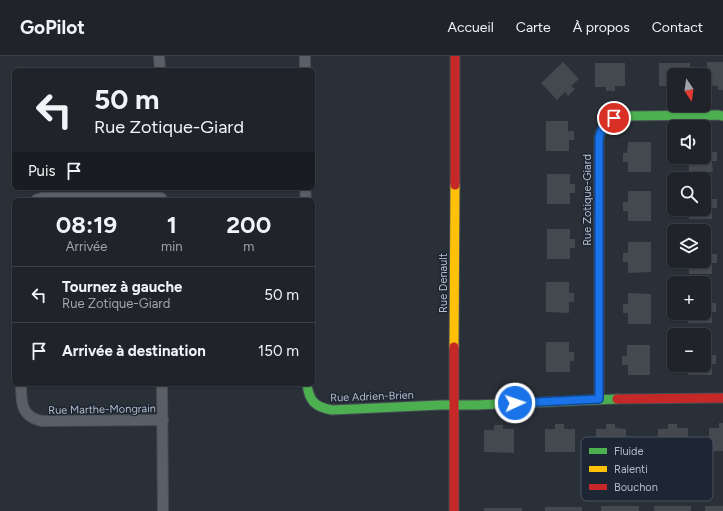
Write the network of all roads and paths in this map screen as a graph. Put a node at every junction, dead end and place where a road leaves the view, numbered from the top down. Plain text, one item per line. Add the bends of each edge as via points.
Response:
1 (159, 56) edge
2 (305, 56) edge
3 (455, 56) edge
4 (160, 68) edge
5 (305, 68) edge
6 (723, 116) edge
7 (161, 195) edge
8 (42, 198) edge
9 (21, 386) edge
10 (162, 386) edge
11 (307, 386) edge
12 (723, 398) edge
13 (599, 399) junction
14 (454, 405) junction
15 (162, 420) junction
16 (163, 511) edge
17 (454, 511) edge

1 - 4 street
2 - 5 street
3 - 14 street, Rue Denault
6 - 13 street, Rue Zotique-Giard via 620,116 609,120 602,128 599,138
7 - 8 street
9 - 15 street, Rue Marthe-Mongrain via 24,410 36,420
10 - 15 street
11 - 14 street, Rue Adrien-Brien via 311,400 324,410
12 - 13 street
13 - 14 street
14 - 17 street, Rue Denault
15 - 16 street

